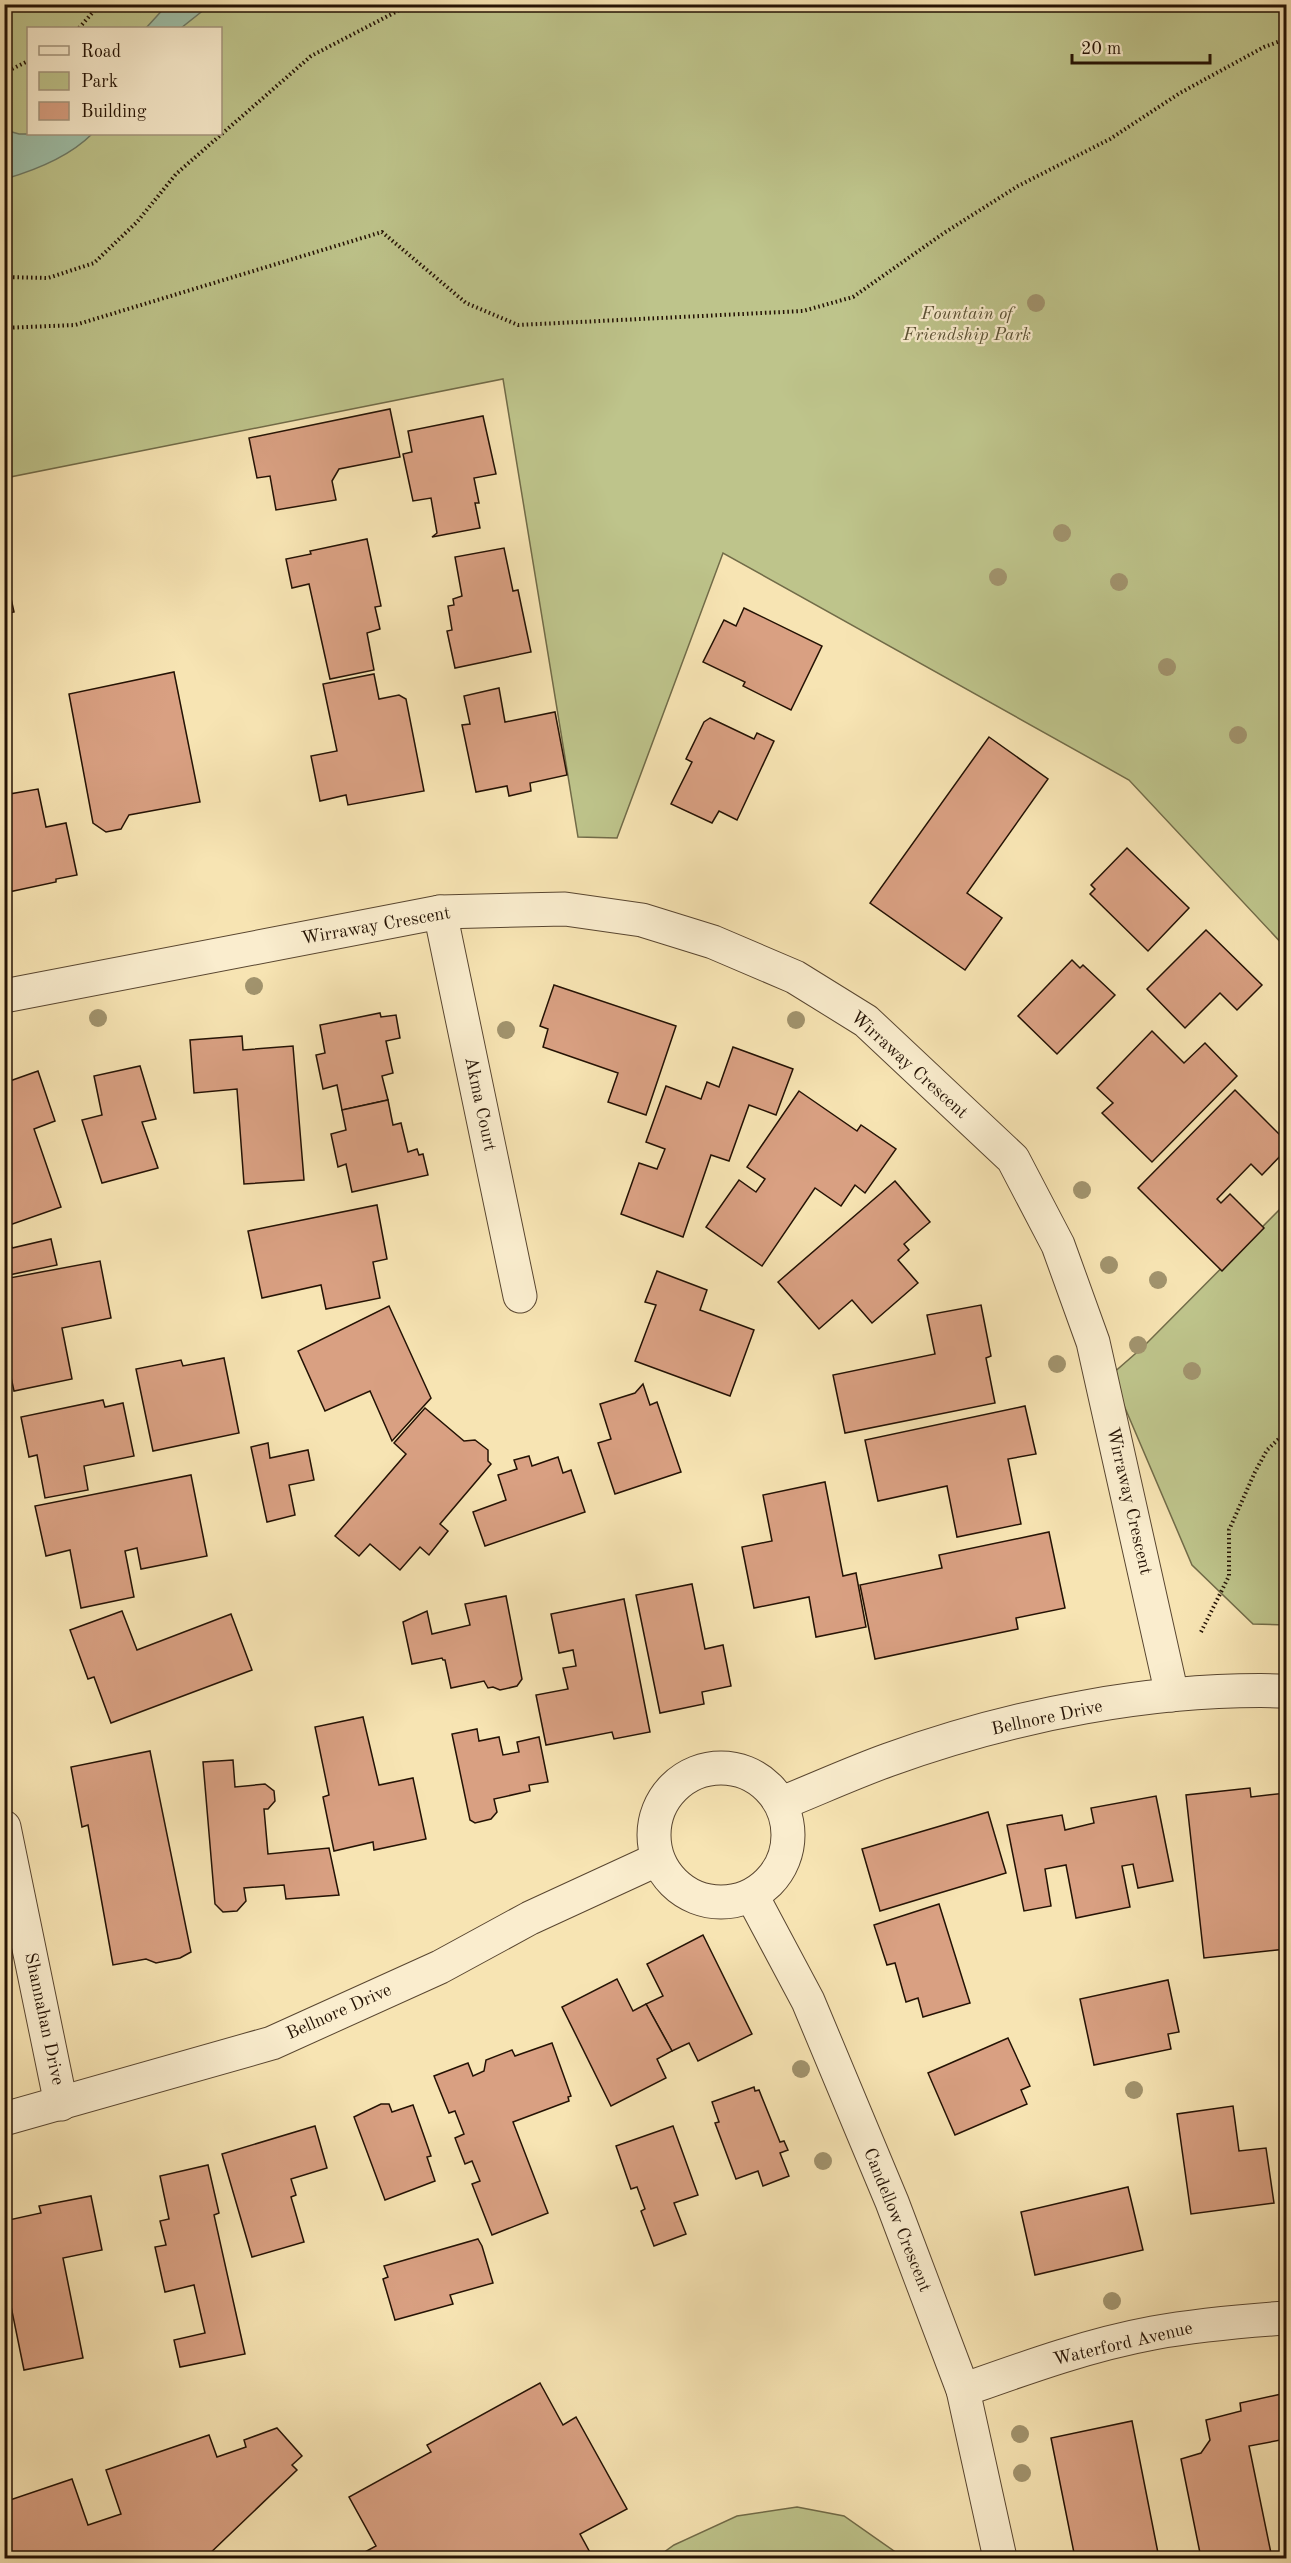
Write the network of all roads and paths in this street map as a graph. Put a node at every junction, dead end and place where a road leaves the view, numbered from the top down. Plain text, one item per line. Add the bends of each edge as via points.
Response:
1 (100, 4) edge
2 (411, 4) edge
3 (80, 27) edge
4 (1287, 39) edge
5 (27, 62) edge
6 (4, 73) edge
7 (222, 134) edge
8 (221, 135) edge
9 (4, 277) edge
10 (4, 328) edge
11 (440, 912) junction
12 (4, 996) edge
13 (520, 1296) dead end
14 (1287, 1432) edge
15 (1287, 1691) edge
16 (1183, 1694) junction
17 (782, 1803) junction
18 (4, 1827) edge
19 (656, 1860) junction
20 (752, 1896) junction
21 (61, 2104) junction
22 (4, 2119) edge
23 (1287, 2318) edge
24 (963, 2390) junction
25 (1000, 2559) edge

1 - 3 path
2 - 7 path via 311,56
4 - 10 path via 1264,46 1180,93 1110,139 1018,186 853,297 803,311 518,325 466,303 382,232 75,325
5 - 6 path
8 - 9 path via 176,174 137,222 94,263 48,278
11 - 12 street, Wirraway Crescent
11 - 13 street, Akma Court
11 - 16 street, Wirraway Crescent via 565,909 642,920 713,942 795,977 866,1021 1013,1159 1058,1245 1093,1342
14 - 16 path via 1267,1450 1229,1530 1229,1576 1201,1631
15 - 16 street, Bellnore Drive
16 - 17 street, Bellnore Drive via 1023,1719 888,1760
17 - 19 street via 765,1781 726,1766 689,1774 666,1794 652,1834
17 - 20 street via 790,1840 775,1877
18 - 21 street, Shannahan Drive
19 - 20 street via 671,1882 708,1903
19 - 21 street, Bellnore Drive via 530,1918 440,1967 272,2043
20 - 24 street, Candellow Crescent via 808,2001 892,2202
21 - 22 street, Bellnore Drive
23 - 24 street, Waterford Avenue via 1153,2333 1052,2358
24 - 25 street, Candellow Crescent

